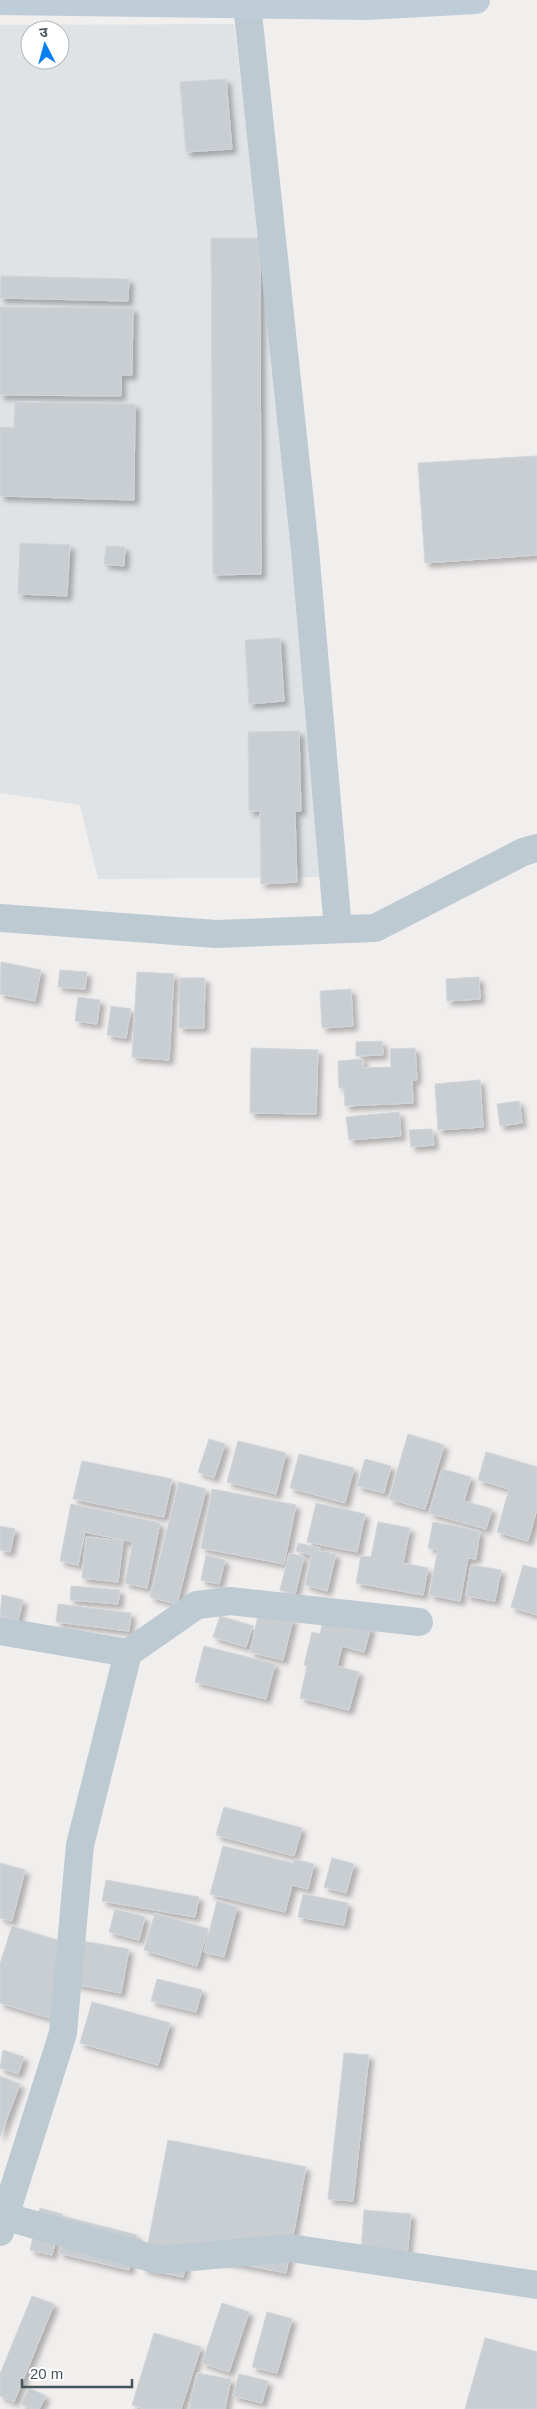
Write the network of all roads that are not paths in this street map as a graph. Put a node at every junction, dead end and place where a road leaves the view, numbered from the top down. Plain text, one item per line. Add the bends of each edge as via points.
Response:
1 (476, 0) edge
2 (0, 1) edge
3 (247, 4) junction
4 (537, 848) edge
5 (0, 918) edge
6 (338, 929) junction
7 (420, 1622) dead end
8 (0, 1631) edge
9 (128, 1653) junction
10 (1, 2221) edge
11 (537, 2285) edge

1 - 3 main road via 367,6
2 - 3 main road
3 - 6 street via 305,550
4 - 6 street via 523,852 375,928
5 - 6 street via 216,934
7 - 9 street via 230,1601 197,1604
8 - 9 street
9 - 10 street via 80,1845 64,2033
10 - 11 street via 158,2260 290,2248

